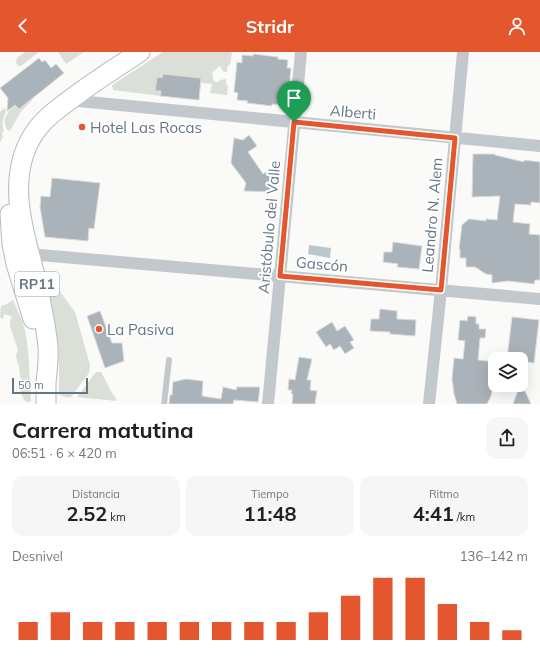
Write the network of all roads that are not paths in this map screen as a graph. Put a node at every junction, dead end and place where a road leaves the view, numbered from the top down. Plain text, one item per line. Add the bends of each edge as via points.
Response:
1 (119, 52) edge
2 (140, 52) edge
3 (301, 52) edge
4 (463, 52) edge
5 (68, 100) junction
6 (294, 122) junction
7 (455, 138) junction
8 (540, 146) edge
9 (29, 254) junction
10 (280, 276) junction
11 (441, 290) junction
12 (540, 299) edge
13 (168, 360) dead end
14 (46, 385) junction
15 (46, 404) edge
16 (164, 404) edge
17 (268, 404) edge
18 (429, 404) edge

1 - 14 main road, RP11 via 36,116 24,131 12,161 9,212 14,254 30,308
2 - 5 main road, RP11
3 - 6 street, Aristóbulo del Valle
4 - 7 street, Leandro N. Alem
5 - 6 street, Alberti
5 - 9 main road, RP11 via 33,134 23,158 19,201
6 - 7 street, Alberti
6 - 10 street, Aristóbulo del Valle
7 - 8 street, Alberti
7 - 11 street, Leandro N. Alem
9 - 10 street, Gascón
9 - 14 main road, RP11 via 48,347
10 - 11 street, Gascón
10 - 17 street, Aristóbulo del Valle
11 - 12 street, Gascón
11 - 18 street, Leandro N. Alem
13 - 16 lane
14 - 15 main road, RP11

